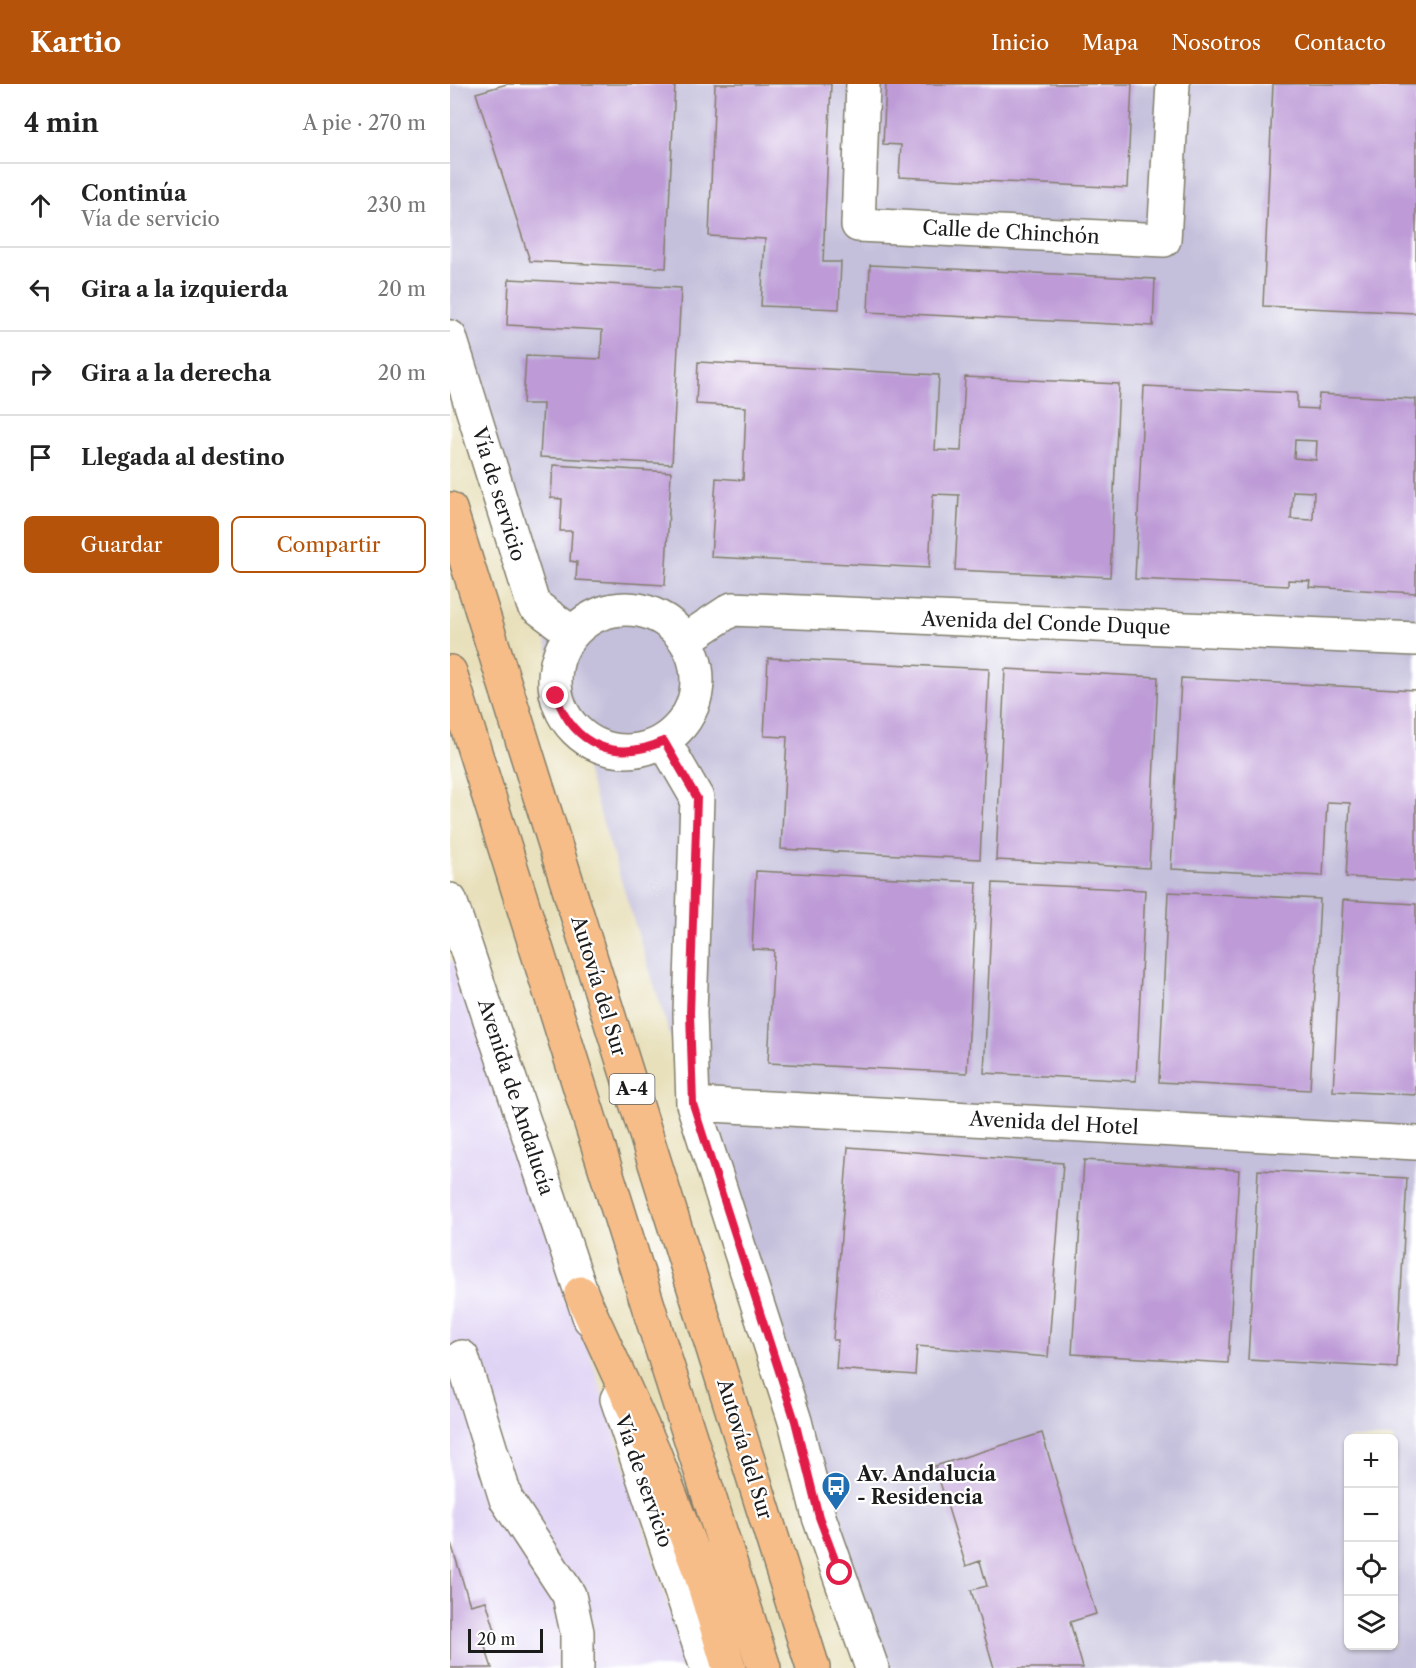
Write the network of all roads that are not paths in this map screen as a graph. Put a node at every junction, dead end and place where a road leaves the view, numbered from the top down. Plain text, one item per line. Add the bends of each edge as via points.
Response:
1 (863, 84) edge
2 (1173, 84) edge
3 (450, 337) edge
4 (450, 509) edge
5 (572, 633) junction
6 (1416, 639) edge
7 (685, 640) junction
8 (450, 672) edge
9 (664, 741) junction
10 (450, 900) edge
11 (693, 1104) junction
12 (1416, 1143) edge
13 (581, 1293) junction
14 (462, 1357) dead end
15 (577, 1668) edge
16 (707, 1668) edge
17 (729, 1668) edge
18 (764, 1668) edge
19 (813, 1668) edge
20 (872, 1668) edge

1 - 2 street, Calle de Chinchón via 858,225 1164,240
3 - 5 street, Vía de servicio via 534,604
4 - 19 highway, Autovía del Sur / A-4
5 - 7 street via 589,619 609,611 631,609 652,614
5 - 9 street via 556,662 554,679 559,704 571,726 598,746 615,750 632,751
6 - 7 street, Avenida del Conde Duque via 732,609
7 - 9 street via 696,667 696,695 678,729
8 - 18 highway, A-4
9 - 11 street via 697,798 690,1013
10 - 13 street, Avenida de Andalucía
11 - 12 street, Avenida del Hotel
11 - 20 street via 795,1421 819,1517
13 - 16 street, Vía de servicio
13 - 17 highway via 653,1450 700,1572
14 - 15 street via 506,1499 569,1595 577,1632

